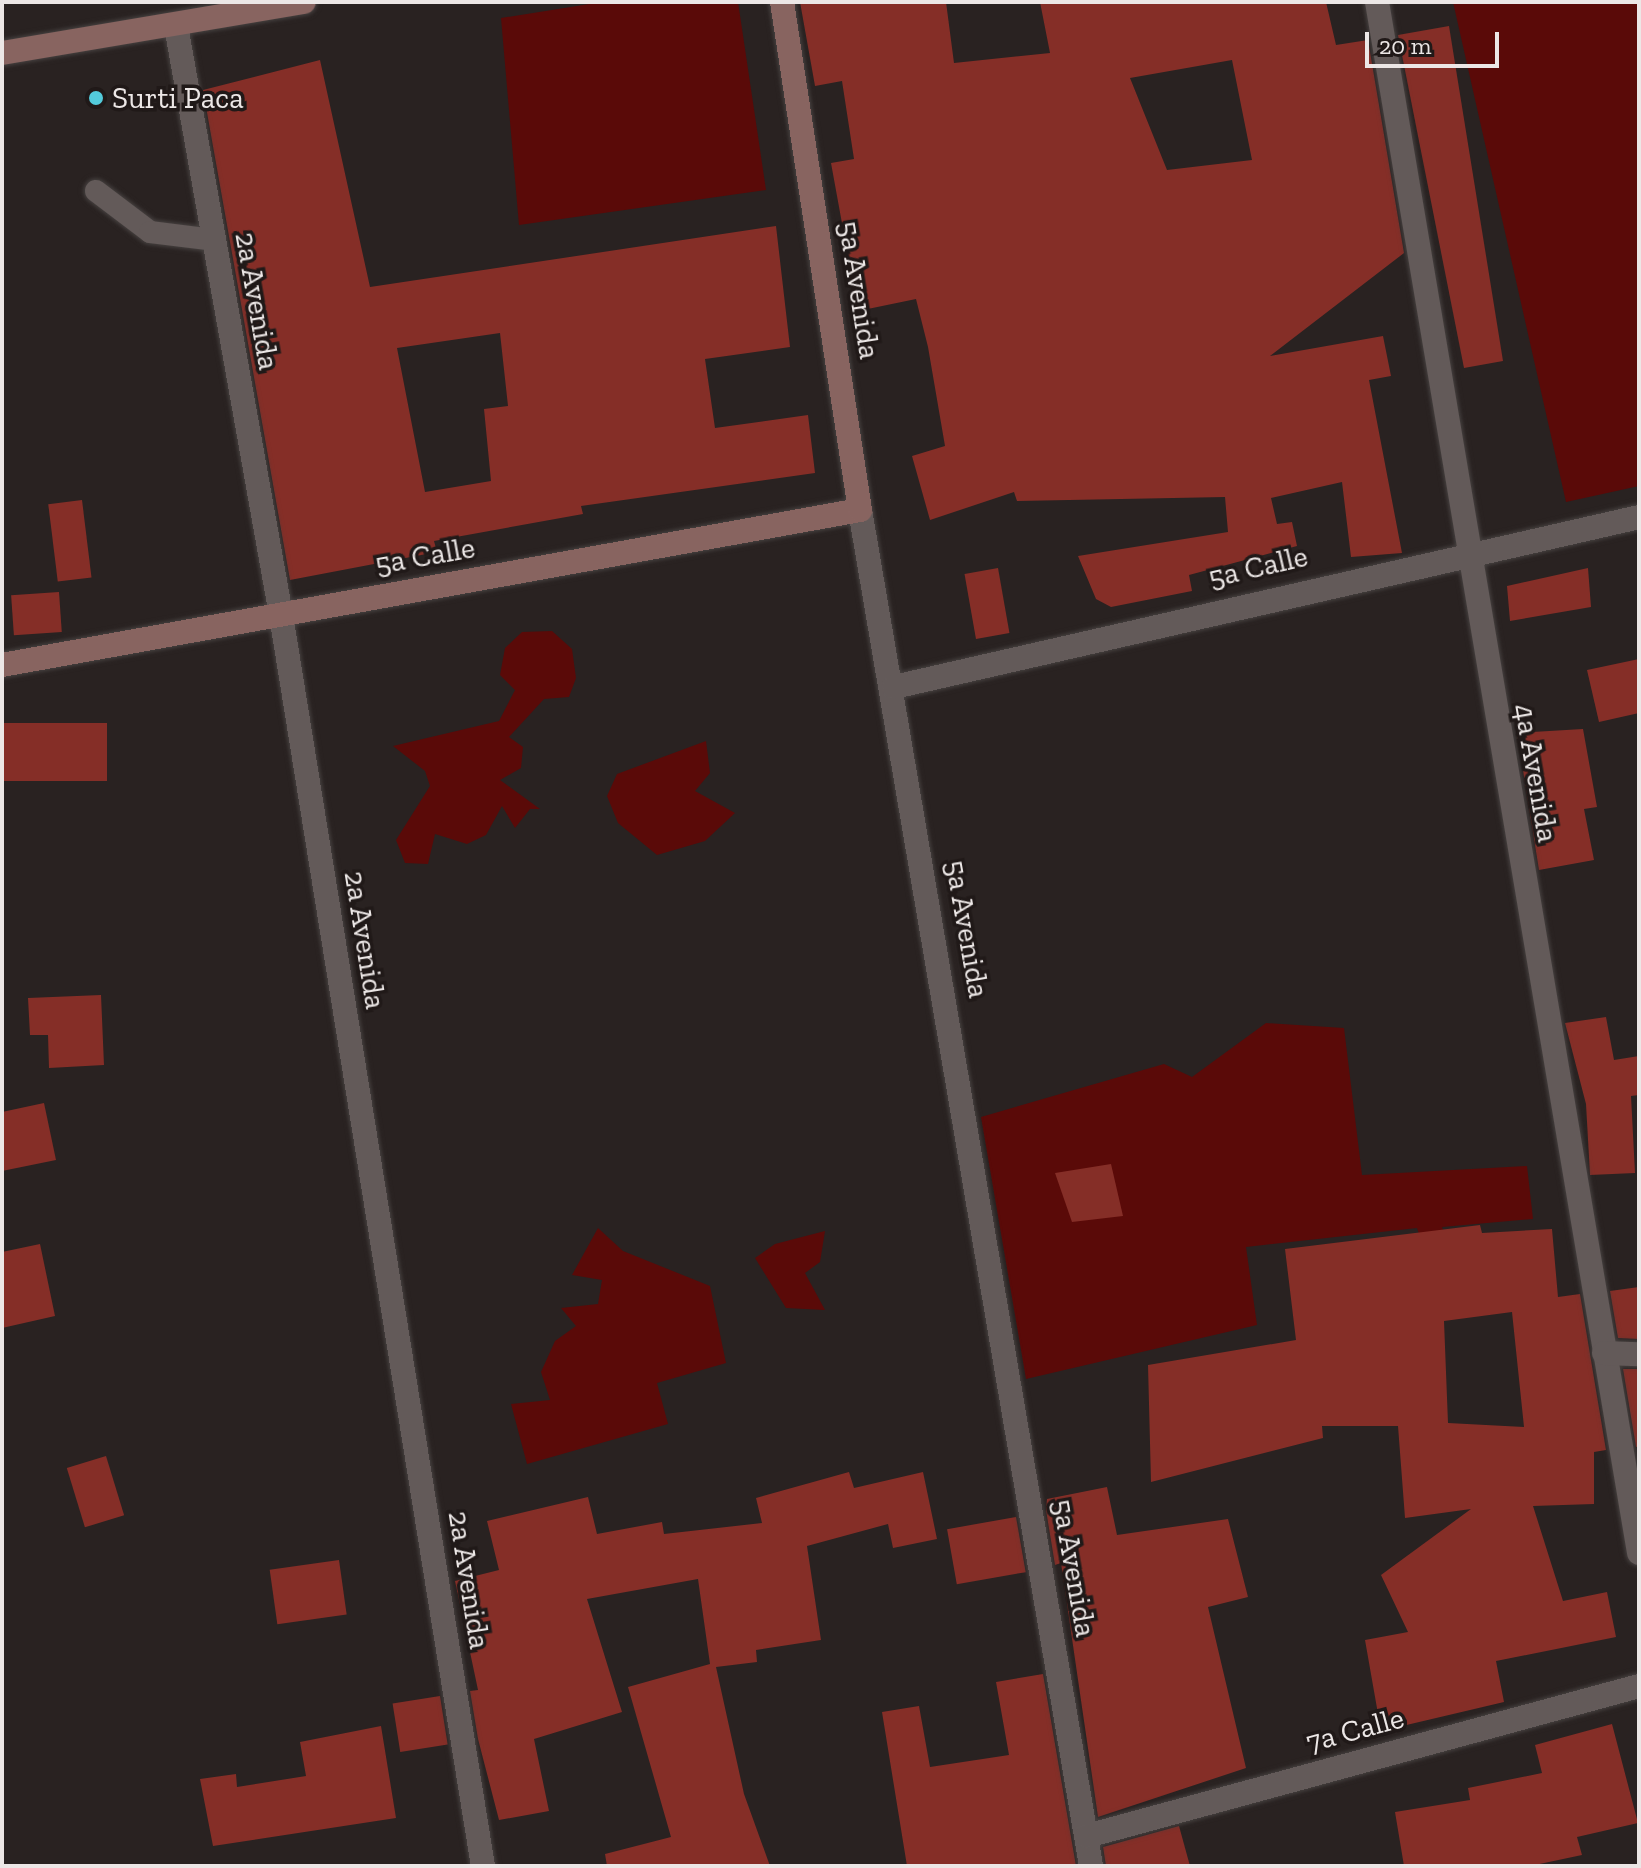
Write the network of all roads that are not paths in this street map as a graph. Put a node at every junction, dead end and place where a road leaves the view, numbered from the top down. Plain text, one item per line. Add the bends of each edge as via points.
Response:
1 (304, 2) edge
2 (782, 2) edge
3 (1377, 2) edge
4 (176, 26) junction
5 (2, 53) edge
6 (96, 191) dead end
7 (214, 240) junction
8 (860, 510) junction
9 (1639, 517) edge
10 (1465, 551) junction
11 (281, 615) junction
12 (2, 665) edge
13 (894, 687) junction
14 (1604, 1353) junction
15 (1639, 1354) edge
16 (1639, 1553) edge
17 (1639, 1686) edge
18 (1087, 1836) junction
19 (483, 1866) edge
20 (1091, 1866) edge

1 - 4 street
2 - 8 street, 5a Avenida
3 - 10 street, 4a Avenida
4 - 5 street
4 - 7 street, 2a Avenida
6 - 7 lane via 150,232
7 - 11 street, 2a Avenida
8 - 11 street, 5a Calle
8 - 13 street, 5a Avenida
9 - 10 street, 5a Calle
10 - 13 street, 5a Calle
10 - 14 street, 4a Avenida
11 - 12 street, 5a Calle
11 - 19 street, 2a Avenida
13 - 18 street, 5a Avenida
14 - 15 street
14 - 16 street, 4a Avenida
17 - 18 street, 7a Calle
18 - 20 street, 5a Avenida

